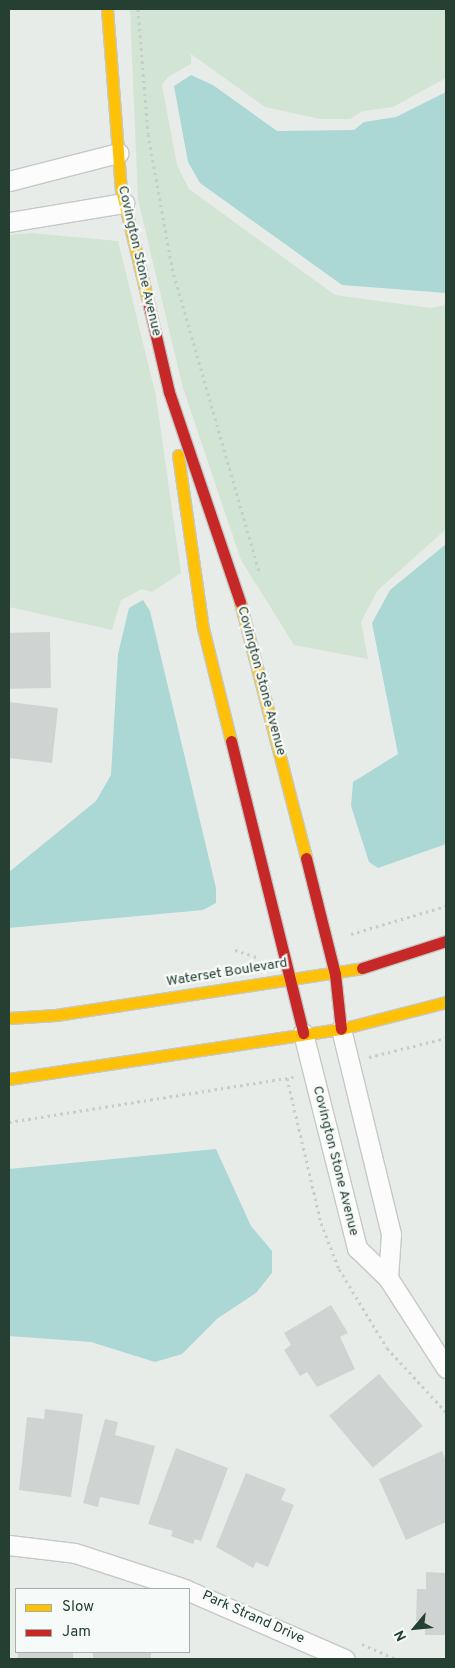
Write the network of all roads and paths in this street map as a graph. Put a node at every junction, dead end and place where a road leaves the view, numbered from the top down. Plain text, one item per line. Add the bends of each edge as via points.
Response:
1 (106, 9) edge
2 (138, 9) edge
3 (118, 153) junction
4 (9, 181) edge
5 (124, 203) junction
6 (9, 222) edge
7 (169, 392) junction
8 (261, 581) dead end
9 (446, 906) edge
10 (346, 925) dead end
11 (446, 941) edge
12 (235, 950) dead end
13 (258, 957) dead end
14 (334, 974) junction
15 (289, 979) junction
16 (446, 1002) edge
17 (9, 1018) edge
18 (340, 1029) junction
19 (303, 1033) junction
20 (446, 1038) edge
21 (366, 1057) dead end
22 (294, 1076) dead end
23 (9, 1079) edge
24 (9, 1122) edge
25 (388, 1278) junction
26 (446, 1368) edge
27 (9, 1545) edge
28 (181, 1588) edge
29 (190, 1591) edge
30 (345, 1659) edge

1 - 3 street, Covington Stone Avenue
2 - 8 path via 148,134 172,268
3 - 4 street
3 - 5 street, Covington Stone Avenue
5 - 6 street
5 - 7 street, Covington Stone Avenue
7 - 14 street, Covington Stone Avenue via 246,620
7 - 15 street, Covington Stone Avenue via 203,628
9 - 10 path via 348,934
11 - 14 street, Waterset Boulevard via 394,961
12 - 13 path
14 - 15 street, Waterset Boulevard
14 - 18 street, Covington Stone Avenue
15 - 17 street, Waterset Boulevard via 56,1015
15 - 19 street, Covington Stone Avenue
16 - 18 street
18 - 19 street
18 - 25 street via 391,1234
19 - 23 street
19 - 25 street, Covington Stone Avenue via 357,1248
20 - 21 path
22 - 24 path
25 - 26 street, Covington Stone Avenue
27 - 28 street, Park Strand Drive via 75,1553
29 - 30 street, Park Strand Drive

